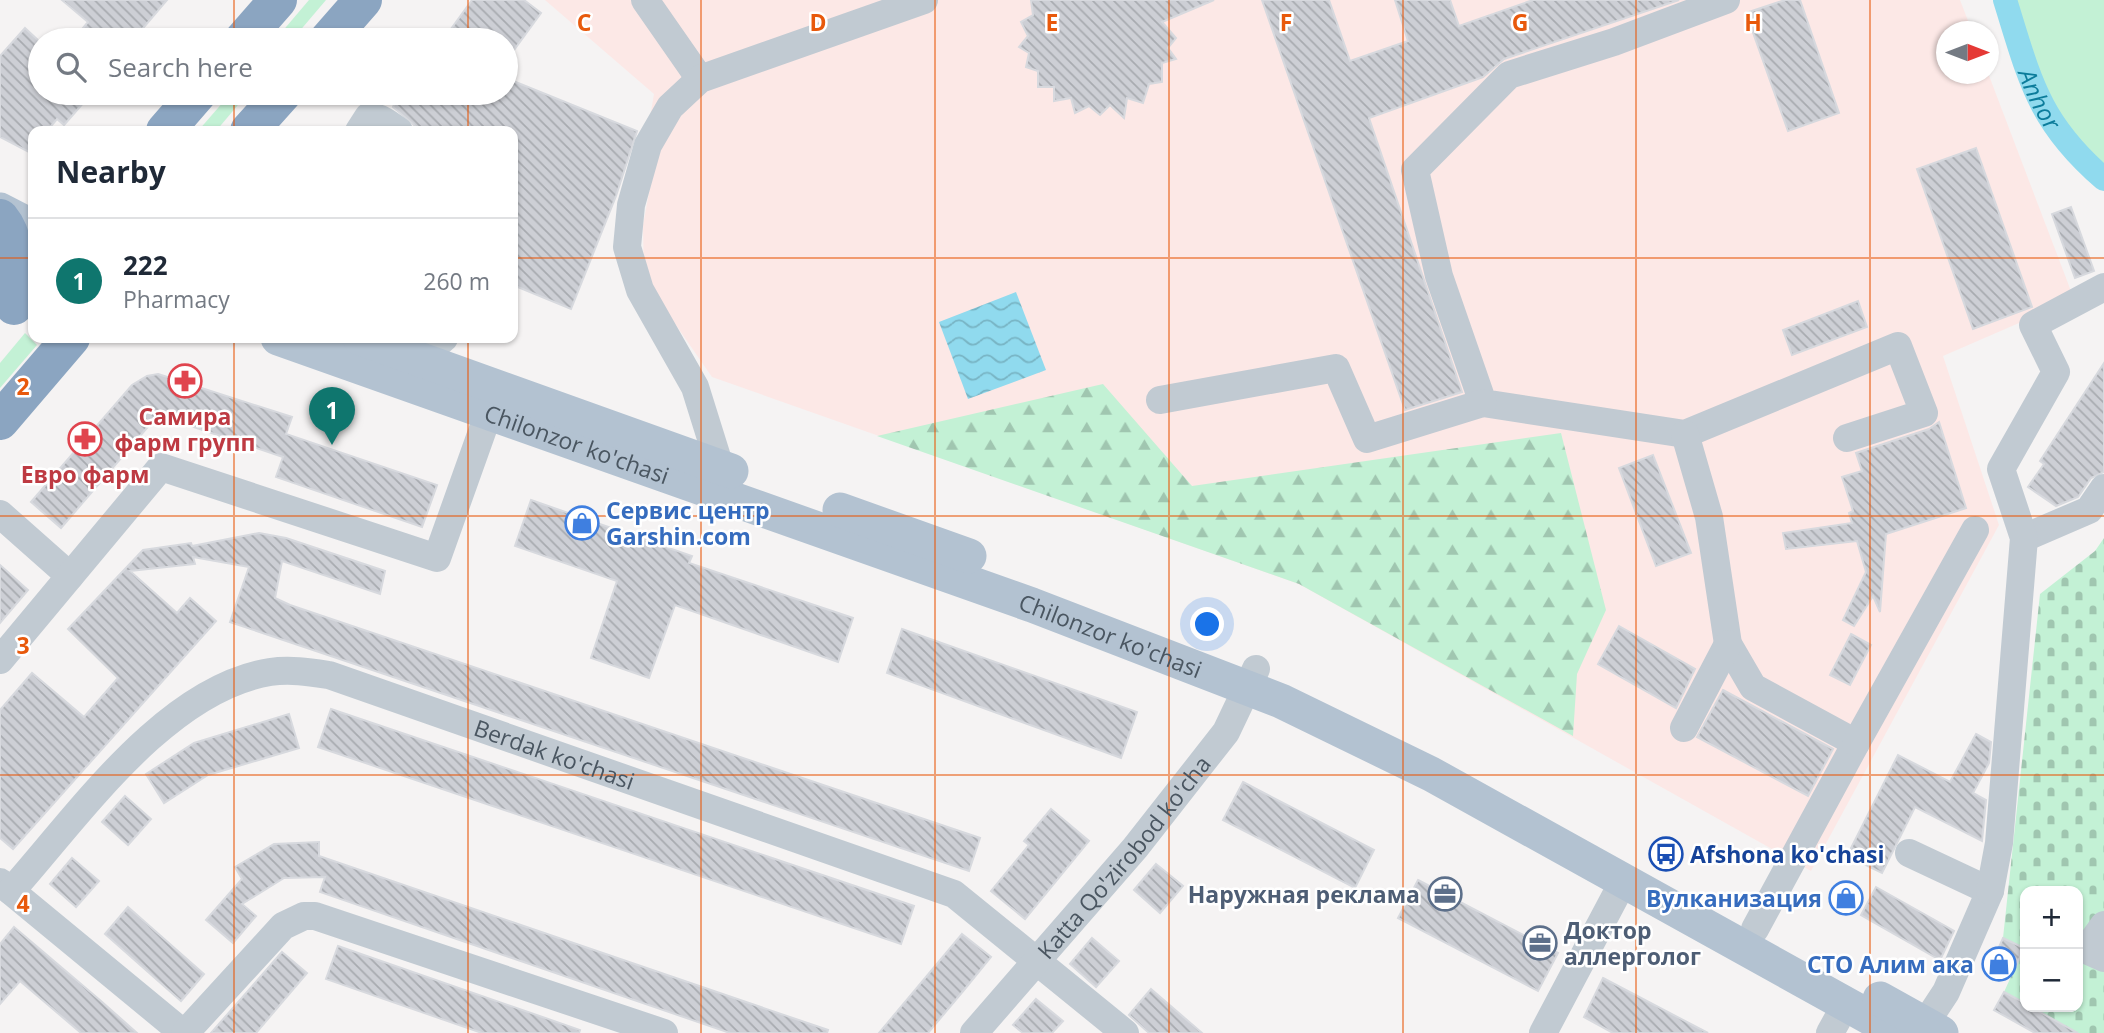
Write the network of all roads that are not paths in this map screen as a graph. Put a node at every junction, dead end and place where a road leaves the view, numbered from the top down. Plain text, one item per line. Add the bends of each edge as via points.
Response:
1 (278, 0) edge
2 (363, 0) edge
3 (645, 0) edge
4 (924, 0) edge
5 (1726, 0) edge
6 (254, 28) edge
7 (338, 28) edge
8 (701, 79) junction
9 (188, 105) edge
10 (273, 105) edge
11 (169, 126) edge
12 (254, 126) edge
13 (362, 126) edge
14 (390, 126) edge
15 (0, 186) edge
16 (28, 199) edge
17 (0, 210) edge
18 (0, 218) edge
19 (28, 224) edge
20 (2104, 287) edge
21 (16, 305) edge
22 (67, 343) edge
23 (292, 343) edge
24 (396, 343) edge
25 (432, 348) edge
26 (1160, 400) dead end
27 (1483, 403) junction
28 (489, 412) junction
29 (0, 421) edge
30 (1685, 434) junction
31 (1847, 438) dead end
32 (720, 467) junction
33 (2104, 488) edge
34 (0, 514) edge
35 (1975, 530) dead end
36 (2024, 538) junction
37 (70, 576) junction
38 (1728, 644) junction
39 (0, 660) edge
40 (1252, 678) junction
41 (1684, 728) dead end
42 (1856, 743) junction
43 (1909, 853) dead end
44 (1625, 880) junction
45 (1990, 891) junction
46 (6, 895) edge
47 (2104, 925) edge
48 (1755, 929) junction
49 (2104, 958) edge
50 (1037, 959) junction
51 (1844, 1008) edge
52 (600, 1023) edge
53 (1922, 1030) edge
54 (184, 1033) edge
55 (664, 1033) edge
56 (974, 1033) edge
57 (1125, 1033) edge
58 (1543, 1033) edge

1 - 6 highway
2 - 7 highway
3 - 8 street
4 - 8 street
5 - 27 street via 1509,75 1415,170 1439,276
8 - 32 street via 670,107 648,145 631,205 627,247 640,290 695,387
9 - 11 highway
10 - 12 highway
13 - 14 street via 368,117 375,117
15 - 16 main road
17 - 19 main road
18 - 21 highway via 12,238
20 - 36 street via 2033,325 2056,372 2001,469
22 - 29 highway
23 - 28 main road, Chilonzor ko'chasi
24 - 25 main road, Chilonzor ko'chasi
25 - 32 main road, Chilonzor ko'chasi
26 - 27 street via 1336,368 1367,439
27 - 30 street
28 - 37 street via 437,558 161,467
28 - 40 main road, Chilonzor ko'chasi
30 - 31 street via 1898,346 1924,413
30 - 38 street via 1710,517
32 - 40 main road, Chilonzor ko'chasi via 1052,586
33 - 36 street via 2089,510
34 - 37 street
35 - 42 street
36 - 45 street via 1999,843
37 - 39 street
38 - 41 street
38 - 42 street via 1753,687
40 - 44 main road, Chilonzor ko'chasi
40 - 48 main road, Chilonzor ko'chasi via 1329,701
40 - 50 street, Katta Qo'zirobod ko'cha via 1226,732 1135,848
42 - 48 street
43 - 45 street
44 - 51 main road, Chilonzor ko'chasi
44 - 58 street
45 - 53 street via 1946,992
46 - 50 street, Berdak ko'chasi via 132,754 176,715 246,678 300,671 329,675 954,894
46 - 54 street
47 - 49 street via 2086,950
48 - 51 main road, Chilonzor ko'chasi
50 - 56 street, Katta Qo'zirobod ko'cha
50 - 57 street, Berdak ko'chasi
51 - 53 main road, Chilonzor ko'chasi
52 - 54 street via 315,916 304,916 284,926
52 - 55 street

